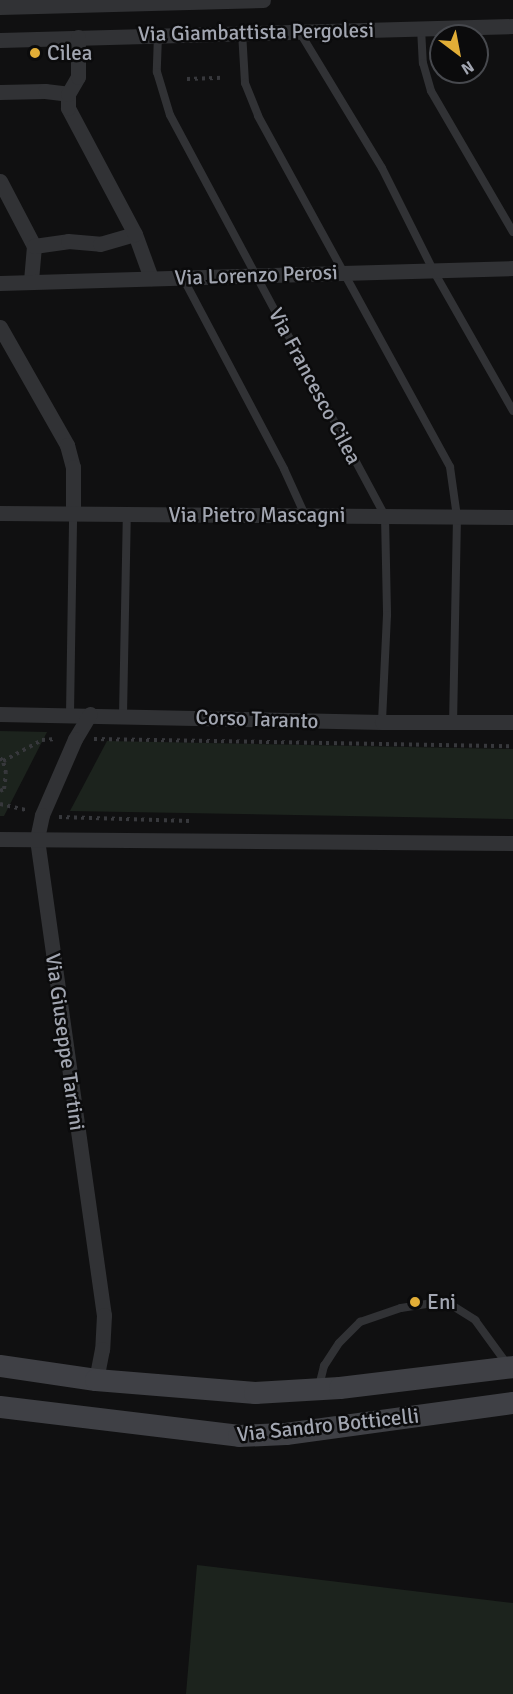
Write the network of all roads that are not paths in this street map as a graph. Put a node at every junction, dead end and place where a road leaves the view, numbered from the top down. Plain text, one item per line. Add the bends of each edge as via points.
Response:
1 (263, 0) edge
2 (224, 1) edge
3 (110, 2) edge
4 (0, 8) edge
5 (513, 26) edge
6 (421, 28) junction
7 (299, 31) junction
8 (242, 32) junction
9 (158, 34) junction
10 (78, 37) junction
11 (0, 40) edge
12 (0, 92) edge
13 (68, 94) junction
14 (0, 181) edge
15 (513, 232) edge
16 (135, 234) junction
17 (34, 253) junction
18 (513, 268) edge
19 (434, 270) junction
20 (344, 272) junction
21 (256, 277) junction
22 (151, 278) junction
23 (183, 278) junction
24 (31, 282) junction
25 (0, 283) edge
26 (0, 327) edge
27 (513, 411) edge
28 (0, 513) edge
29 (74, 513) junction
30 (127, 514) junction
31 (305, 515) junction
32 (385, 516) junction
33 (457, 517) junction
34 (513, 517) edge
35 (0, 714) edge
36 (70, 714) junction
37 (90, 714) junction
38 (123, 715) junction
39 (453, 721) junction
40 (513, 722) edge
41 (382, 723) junction
42 (0, 839) edge
43 (37, 839) junction
44 (513, 843) edge
45 (0, 1366) edge
46 (511, 1367) edge
47 (96, 1380) junction
48 (318, 1390) junction
49 (513, 1403) edge
50 (0, 1407) edge

1 - 2 street, Via Giambattista Pergolesi
2 - 3 street, Via Giambattista Pergolesi
3 - 4 street, Via Giambattista Pergolesi
5 - 6 street, Via Giambattista Pergolesi
6 - 7 street, Via Giambattista Pergolesi
6 - 15 lane via 423,63 431,91
7 - 8 street, Via Giambattista Pergolesi
7 - 19 lane via 382,168
8 - 9 street, Via Giambattista Pergolesi
8 - 20 lane via 245,83 254,109
9 - 10 street, Via Giambattista Pergolesi
9 - 21 lane, Via Francesco Cilea via 158,72 167,109
10 - 11 street, Via Giambattista Pergolesi
10 - 13 street via 78,76
12 - 13 street
13 - 16 street via 68,108
14 - 17 street
16 - 17 street via 99,244 68,241
16 - 22 street
17 - 24 street
18 - 19 street, Via Lorenzo Perosi
19 - 20 street, Via Lorenzo Perosi
19 - 27 lane
20 - 21 street, Via Lorenzo Perosi
20 - 33 lane via 445,453
21 - 23 street, Via Lorenzo Perosi
21 - 32 lane, Via Francesco Cilea
22 - 23 street, Via Lorenzo Perosi
22 - 24 street, Via Lorenzo Perosi
23 - 31 lane
24 - 25 street, Via Lorenzo Perosi
26 - 29 street via 67,446 73,468
28 - 29 street, Via Pietro Mascagni
29 - 30 street, Via Pietro Mascagni
29 - 36 lane
30 - 31 street, Via Pietro Mascagni
30 - 38 lane
31 - 32 street, Via Pietro Mascagni
32 - 33 street, Via Pietro Mascagni
32 - 41 lane, Via Francesco Cilea via 387,615
33 - 34 street, Via Pietro Mascagni
33 - 39 lane
35 - 36 street, Corso Taranto
36 - 37 street, Corso Taranto
37 - 38 street, Corso Taranto
37 - 43 street, Via Giuseppe Tartini via 42,815
38 - 41 street, Corso Taranto
39 - 40 street, Corso Taranto
39 - 41 street, Corso Taranto
42 - 43 street
43 - 44 street
43 - 47 street, Via Giuseppe Tartini via 104,1316
45 - 47 main road, Via Sandro Botticelli
46 - 48 main road, Via Sandro Botticelli
46 - 48 lane via 475,1320 445,1302 401,1308 360,1322 324,1366
47 - 48 main road, Via Sandro Botticelli via 234,1393
49 - 50 main road, Via Sandro Botticelli via 286,1434 239,1436

